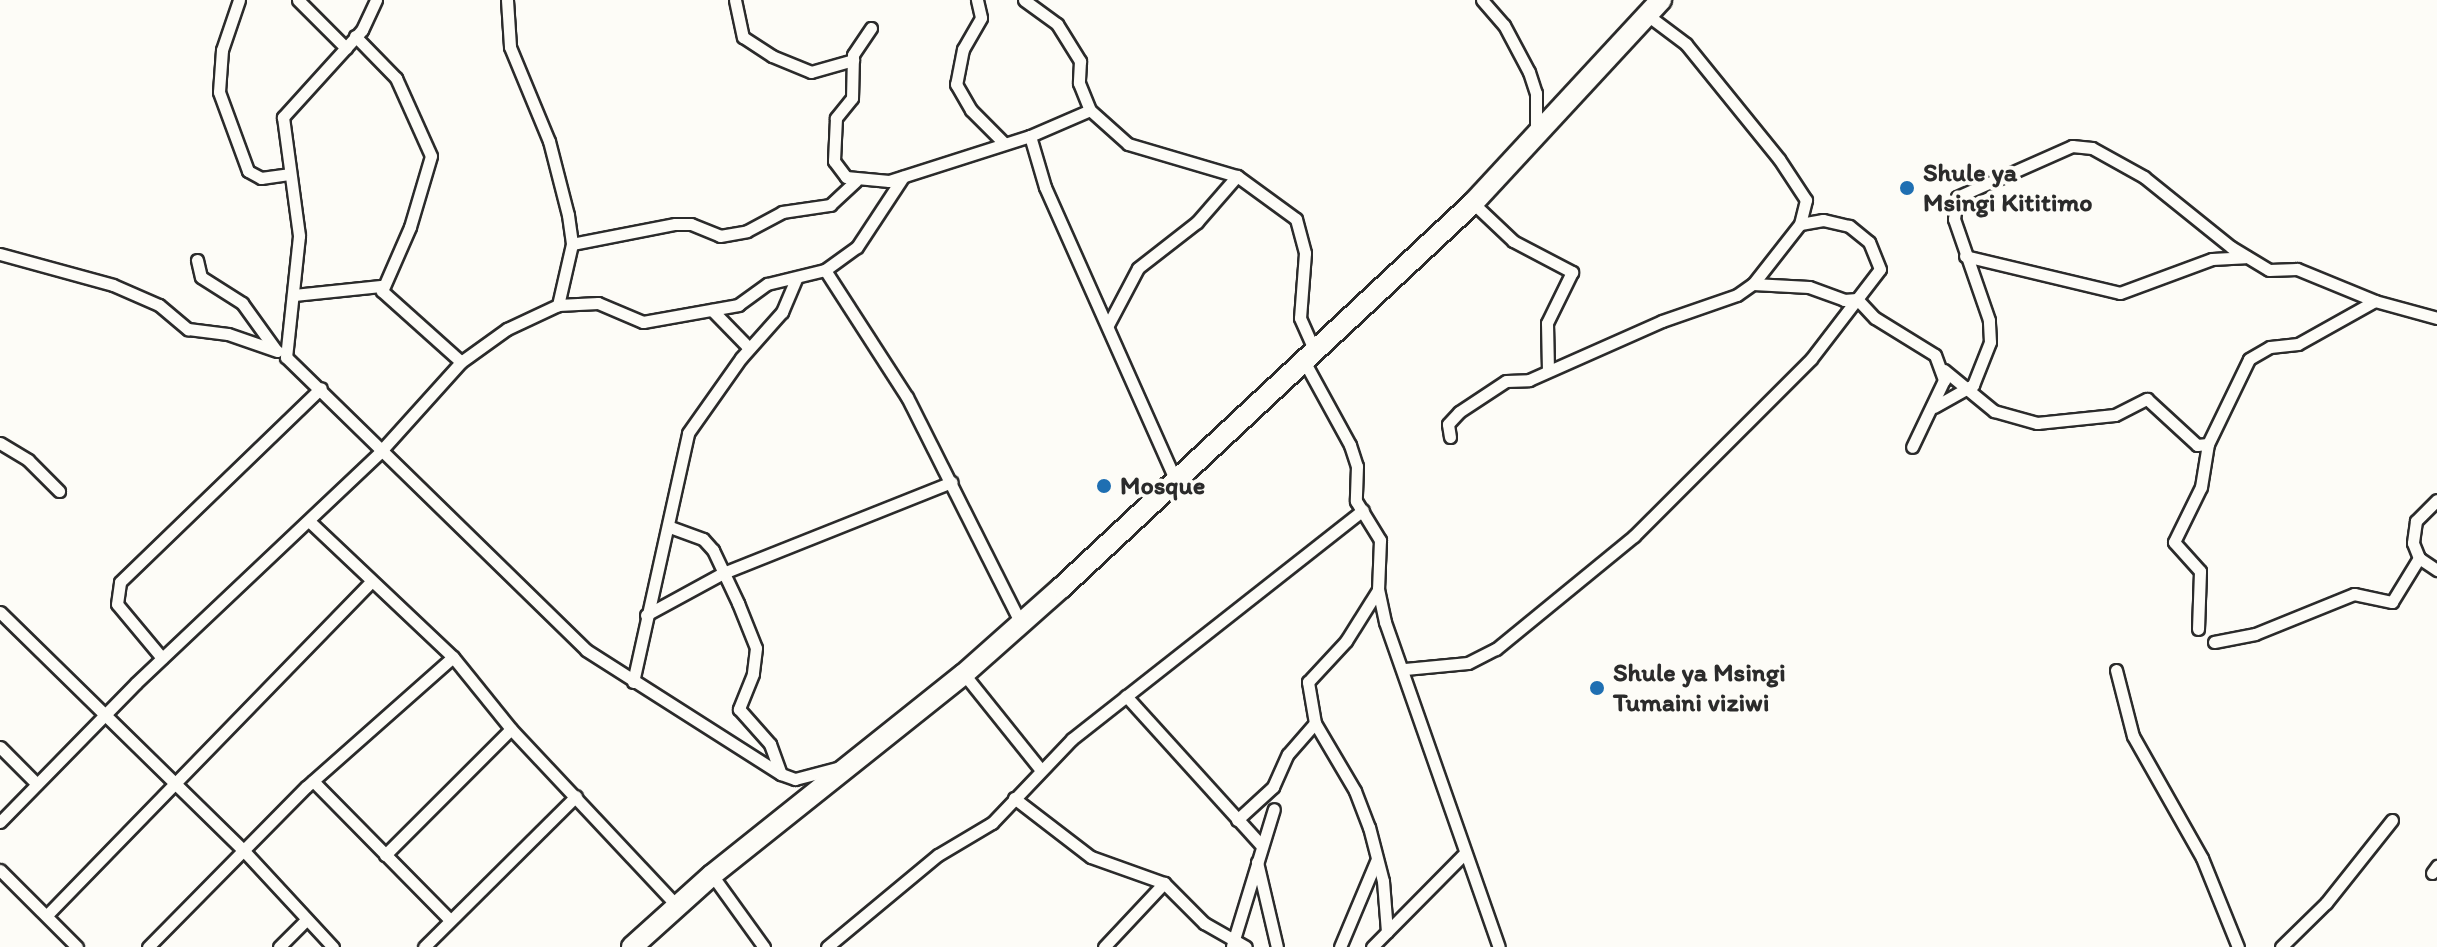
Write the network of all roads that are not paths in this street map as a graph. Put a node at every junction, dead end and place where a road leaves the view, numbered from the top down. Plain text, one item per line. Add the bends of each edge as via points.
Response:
1 (239, 0) edge
2 (298, 0) edge
3 (376, 0) edge
4 (507, 0) edge
5 (735, 0) edge
6 (977, 0) edge
7 (1024, 0) edge
8 (1482, 0) edge
9 (1661, 0) edge
10 (1645, 13) junction
11 (871, 28) dead end
12 (355, 36) junction
13 (346, 48) junction
14 (853, 60) junction
15 (1090, 110) junction
16 (1030, 136) junction
17 (1536, 136) junction
18 (1003, 142) junction
19 (289, 174) junction
20 (1237, 176) junction
21 (903, 177) junction
22 (856, 181) junction
23 (1806, 200) junction
24 (1473, 203) junction
25 (1836, 221) junction
26 (1800, 224) junction
27 (572, 244) junction
28 (0, 254) edge
29 (1965, 256) junction
30 (2245, 257) junction
31 (197, 260) dead end
32 (825, 270) junction
33 (795, 281) junction
34 (1753, 284) junction
35 (381, 286) junction
36 (294, 295) junction
37 (1857, 299) junction
38 (2375, 301) junction
39 (558, 305) junction
40 (712, 310) junction
41 (2437, 318) edge
42 (1108, 325) junction
43 (749, 348) junction
44 (282, 354) junction
45 (1310, 356) junction
46 (461, 362) junction
47 (1548, 370) junction
48 (1944, 370) junction
49 (321, 388) junction
50 (1966, 391) junction
51 (1934, 407) junction
52 (1450, 437) dead end
53 (0, 443) edge
54 (2208, 444) junction
55 (1912, 447) dead end
56 (380, 452) junction
57 (1176, 481) junction
58 (952, 482) junction
59 (59, 491) dead end
60 (2437, 500) edge
61 (1363, 510) junction
62 (309, 521) junction
63 (670, 527) junction
64 (2419, 558) junction
65 (2437, 570) edge
66 (723, 573) junction
67 (371, 582) junction
68 (1378, 589) junction
69 (0, 612) edge
70 (646, 615) junction
71 (1021, 624) junction
72 (2198, 629) dead end
73 (2214, 642) dead end
74 (453, 657) junction
75 (162, 658) junction
76 (1405, 669) junction
77 (2116, 670) dead end
78 (964, 674) junction
79 (633, 682) junction
80 (1126, 696) junction
81 (104, 716) junction
82 (1315, 723) junction
83 (511, 729) junction
84 (0, 747) edge
85 (850, 766) junction
86 (1040, 769) junction
87 (781, 774) junction
88 (313, 781) junction
89 (37, 784) junction
90 (176, 785) junction
91 (576, 796) junction
92 (1014, 798) junction
93 (1274, 809) dead end
94 (1237, 820) junction
95 (2392, 820) dead end
96 (0, 822) edge
97 (1261, 845) junction
98 (244, 851) junction
99 (1465, 853) junction
100 (385, 855) junction
101 (1257, 859) junction
102 (1377, 859) junction
103 (0, 870) edge
104 (712, 875) junction
105 (1164, 883) junction
106 (676, 905) junction
107 (47, 915) junction
108 (306, 920) junction
109 (450, 920) junction
110 (1387, 932) junction
111 (1232, 944) edge
112 (285, 945) edge
113 (77, 947) edge
114 (148, 947) edge
115 (333, 947) edge
116 (424, 947) edge
117 (632, 947) edge
118 (764, 947) edge
119 (827, 947) edge
120 (1104, 947) edge
121 (1246, 947) edge
122 (1277, 947) edge
123 (1340, 947) edge
124 (1372, 947) edge
125 (1499, 947) edge
126 (2238, 947) edge
127 (2281, 947) edge

1 - 19 street via 222,50 219,92 248,171 261,178
2 - 13 street
3 - 12 street
4 - 27 street via 510,47 549,141
5 - 14 street via 740,32 772,56 811,72
6 - 18 street via 981,18 963,49 956,84 971,110
7 - 15 street via 1057,24 1080,61 1079,83
8 - 17 street via 1504,25 1529,72 1536,93
9 - 10 highway
10 - 17 highway via 1601,70
10 - 23 street via 1686,44 1768,143
11 - 14 street
12 - 13 street
12 - 35 street via 396,78 431,156 410,227
13 - 19 street via 286,111 282,129
14 - 22 street via 852,98 838,112 831,144 837,168
15 - 16 street
15 - 20 street via 1128,144
16 - 18 street
16 - 42 street via 1045,187
17 - 24 highway
18 - 21 street
19 - 36 street via 299,236
20 - 42 street via 1197,222 1138,268
20 - 45 street via 1287,211 1302,229 1300,318
21 - 22 street
21 - 32 street via 857,247
22 - 27 street via 830,205 782,212 747,231 720,236 691,224 675,224
23 - 25 street
23 - 26 street
24 - 45 highway
24 - 47 street via 1513,241 1572,272 1545,329
25 - 26 street
25 - 37 street via 1869,242 1878,261 1876,278
26 - 34 street
27 - 39 street
28 - 44 street via 113,285 159,305 188,329 228,334
29 - 30 street via 2120,293 2212,259
29 - 30 street via 1952,206 1957,197 2072,146 2092,148 2144,177
29 - 50 street via 1990,331 1976,378
30 - 38 street via 2274,272 2297,269
31 - 44 street via 201,277 242,303
32 - 33 street
32 - 58 street via 907,397
33 - 40 street via 767,284 738,305
33 - 43 street via 782,312
34 - 37 street via 1809,287 1844,300
34 - 47 street via 1727,300 1662,321 1594,355
35 - 36 street
35 - 46 street via 386,297
36 - 44 street
37 - 48 street via 1875,318 1935,355
37 - 76 street via 1765,408 1634,536 1496,649 1459,665
38 - 41 street
38 - 54 street via 2298,344 2270,347 2249,359
39 - 40 street via 598,303 643,322
39 - 46 street via 507,329
40 - 43 street
42 - 57 street
43 - 63 street via 694,421
44 - 49 street
45 - 57 highway
45 - 61 street via 1350,445 1357,466 1356,501
46 - 56 street
47 - 52 street via 1490,390 1453,418 1447,428
48 - 50 street
48 - 51 street
49 - 56 street
49 - 75 street via 120,582 117,604
50 - 51 street
50 - 54 street via 1994,411 2037,423 2115,415 2147,399 2197,445
51 - 55 street
53 - 59 street via 28,460
54 - 72 street via 2201,487 2174,542 2200,571
56 - 62 street
56 - 79 street via 565,634
57 - 71 highway
58 - 66 street
58 - 71 street
60 - 64 street via 2416,521 2413,543
61 - 68 street via 1380,540
61 - 80 street
62 - 67 street
62 - 75 street
63 - 66 street via 703,539
63 - 70 street
64 - 65 street
64 - 73 street via 2392,602 2354,594 2255,634
66 - 70 street
66 - 87 street via 756,648 739,709 770,744
67 - 74 street
67 - 90 street
68 - 76 street
68 - 82 street via 1346,641 1308,682
69 - 81 street
70 - 79 street
71 - 78 highway
74 - 83 street
74 - 88 street
75 - 81 street
76 - 99 street via 1409,697
77 - 126 street via 2133,736 2209,873
78 - 85 highway
78 - 86 street
79 - 87 street
80 - 86 street
80 - 94 street
81 - 89 street
81 - 90 street
82 - 94 street via 1288,754 1273,787
82 - 102 street via 1355,791
83 - 91 street
83 - 100 street
84 - 89 street
85 - 87 street via 795,779
85 - 104 highway
86 - 92 street
88 - 98 street
88 - 100 street
89 - 96 street
90 - 98 street
90 - 107 street
91 - 106 street
91 - 109 street
92 - 105 street via 1091,857
92 - 119 street via 992,823 938,855
93 - 97 street
94 - 97 street
95 - 127 street via 2326,903
97 - 101 street
98 - 108 street
98 - 114 street
99 - 110 street
99 - 125 street
100 - 109 street
101 - 111 street
101 - 122 street
102 - 110 street
102 - 123 street
103 - 107 street
104 - 106 highway
104 - 118 street
105 - 111 street
105 - 120 street
106 - 117 highway
107 - 113 street
108 - 112 street
108 - 115 street
109 - 116 street
110 - 124 street
111 - 121 street

